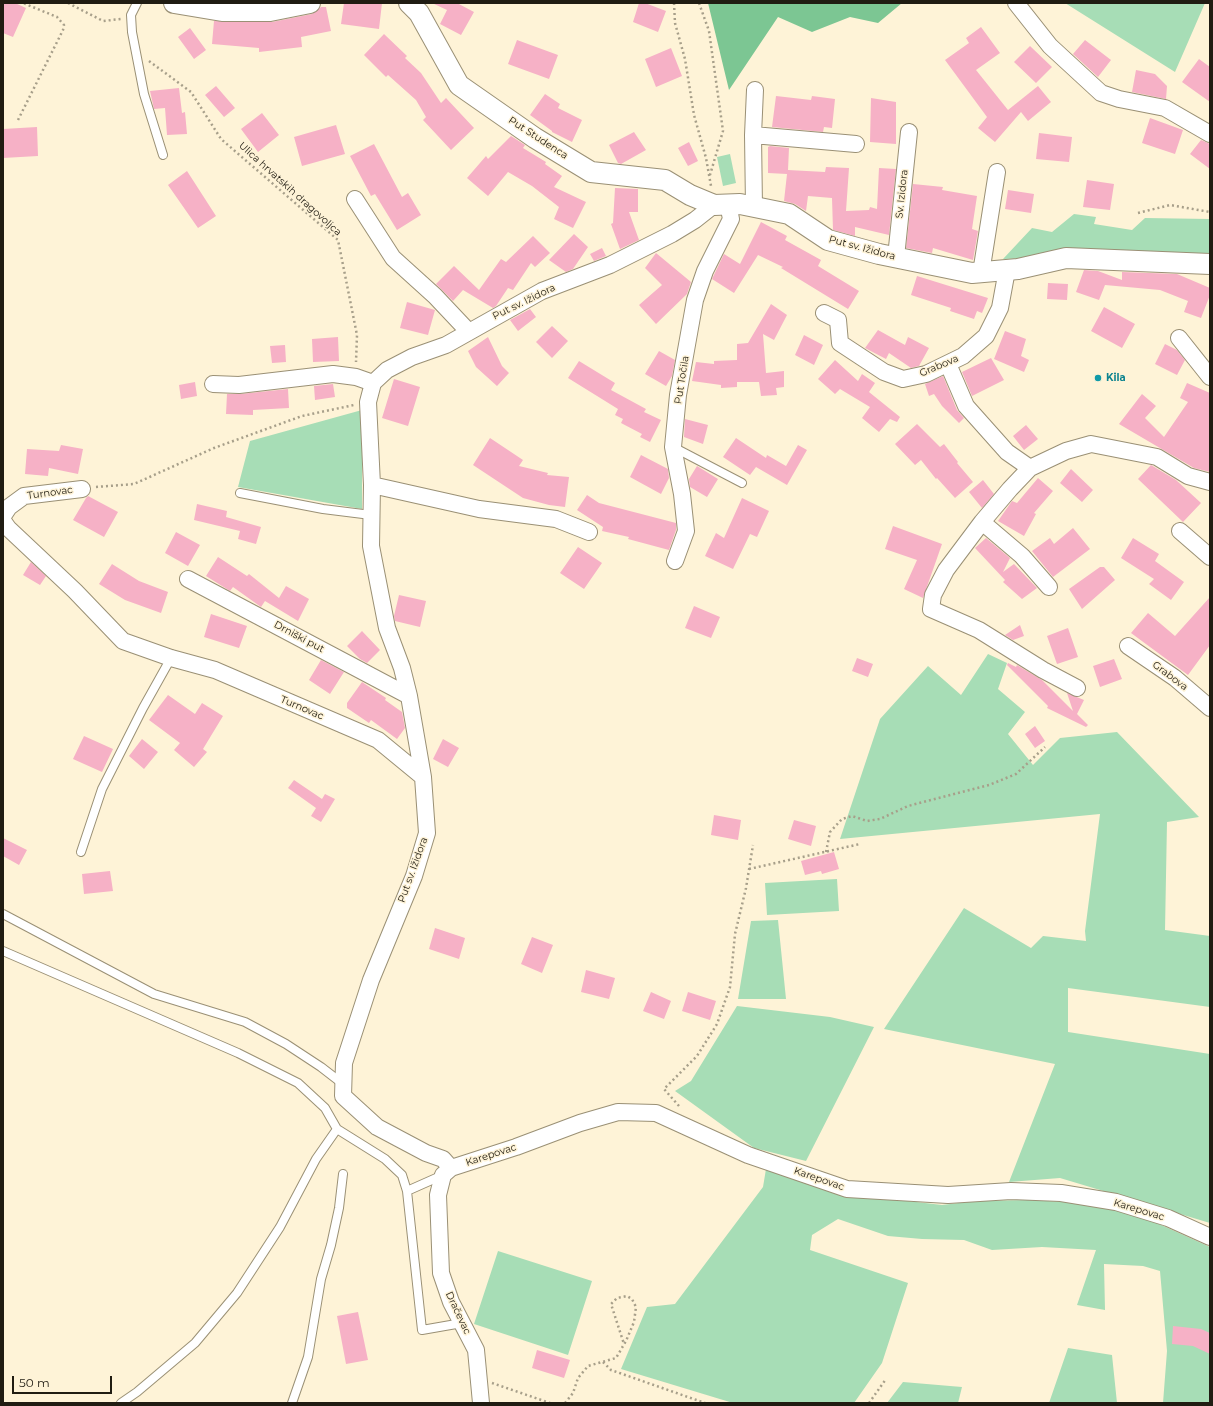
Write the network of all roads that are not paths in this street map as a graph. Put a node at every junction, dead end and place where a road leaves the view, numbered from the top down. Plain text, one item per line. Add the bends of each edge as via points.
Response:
1 (137, 3) edge
2 (174, 3) edge
3 (310, 3) edge
4 (409, 3) edge
5 (1016, 3) edge
6 (755, 90) dead end
7 (909, 132) dead end
8 (1210, 134) edge
9 (753, 135) junction
10 (856, 144) dead end
11 (163, 155) dead end
12 (997, 172) dead end
13 (355, 199) dead end
14 (721, 204) junction
15 (754, 207) junction
16 (896, 257) junction
17 (1210, 264) edge
18 (1007, 270) junction
19 (982, 273) junction
20 (824, 313) dead end
21 (468, 331) junction
22 (1179, 338) dead end
23 (948, 364) junction
24 (1210, 377) edge
25 (374, 383) junction
26 (213, 384) dead end
27 (673, 446) junction
28 (1030, 468) junction
29 (1210, 482) edge
30 (742, 483) dead end
31 (372, 485) junction
32 (82, 489) road end
33 (240, 493) dead end
34 (371, 515) junction
35 (3, 516) edge
36 (3, 521) edge
37 (982, 522) junction
38 (589, 532) dead end
39 (1180, 532) dead end
40 (1210, 557) edge
41 (674, 561) dead end
42 (188, 579) dead end
43 (1049, 587) dead end
44 (1128, 646) dead end
45 (171, 658) junction
46 (1077, 688) dead end
47 (409, 696) junction
48 (1210, 708) edge
49 (423, 777) junction
50 (81, 852) dead end
51 (3, 914) edge
52 (3, 951) edge
53 (343, 1084) junction
54 (337, 1129) junction
55 (447, 1171) junction
56 (343, 1174) dead end
57 (408, 1191) junction
58 (1210, 1237) edge
59 (462, 1323) junction
60 (121, 1403) edge
61 (292, 1403) edge
62 (481, 1403) edge

1 - 11 lane via 131,16 132,32 144,94
2 - 3 street via 222,10 270,11
4 - 14 street, Put Studenca via 419,12 459,85 535,138 591,172 665,180 690,195
5 - 8 street via 1050,46 1101,93 1165,108
6 - 9 street
7 - 16 street, Sv. Izidora
9 - 10 street
9 - 15 street
12 - 19 street
13 - 21 street via 394,258
14 - 15 street, Put sv. Ižidora
14 - 21 street, Put sv. Ižidora via 672,234 610,265 542,292
14 - 27 street, Put Točila via 731,219 706,270 695,300 678,395
15 - 16 street, Put sv. Ižidora via 789,214 828,240
16 - 19 street, Put sv. Ižidora via 972,274
17 - 18 street, Put sv. Ižidora via 1066,258
18 - 19 street, Put sv. Ižidora
18 - 23 street, Grabova via 1000,308 986,336 963,356
20 - 23 street, Grabova via 838,320 840,343 884,372 903,379 926,374
21 - 25 street, Put sv. Ižidora via 446,345 412,357 387,370
22 - 24 street
23 - 28 street via 966,406 1007,452
25 - 26 street via 356,377 333,374 239,385
25 - 31 street, Put sv. Ižidora via 368,402
27 - 30 lane
27 - 41 street, Put Točila via 686,531
28 - 29 street via 1066,451 1092,444 1157,456 1188,476
28 - 37 street
31 - 34 street, Put sv. Ižidora
31 - 38 street via 480,509 556,519
32 - 35 street, Turnovac via 24,496
33 - 34 lane via 323,509
34 - 47 street, Put sv. Ižidora via 371,546 387,628
36 - 45 street, Turnovac via 123,641
37 - 43 street via 1022,556
37 - 46 street via 946,570 933,595 931,609 979,630 1042,670
39 - 40 street
42 - 47 street, Drniški put
44 - 48 street, Grabova via 1175,678
45 - 49 street, Turnovac via 215,670 378,740
45 - 50 lane via 142,708 102,789
47 - 49 street, Put sv. Ižidora
49 - 53 street, Put sv. Ižidora via 427,833 414,876 371,980 344,1063
51 - 53 lane via 104,965 154,994 245,1022 286,1044
52 - 54 lane via 238,1053 298,1083 325,1108
53 - 55 street, Put sv. Ižidora via 343,1096 377,1127 443,1159
54 - 57 lane via 385,1159 402,1175
54 - 60 lane via 316,1159 280,1227 237,1293 195,1343
55 - 57 lane
55 - 58 street, Karepovac via 618,1112 656,1114 748,1155 847,1188 948,1195 1011,1191 1074,1194 1116,1202 1168,1218
55 - 59 street, Dračevac via 438,1195 441,1273 451,1302
56 - 61 lane via 339,1208 321,1279 308,1358
57 - 59 lane via 422,1330
59 - 62 street, Dračevac via 476,1350

